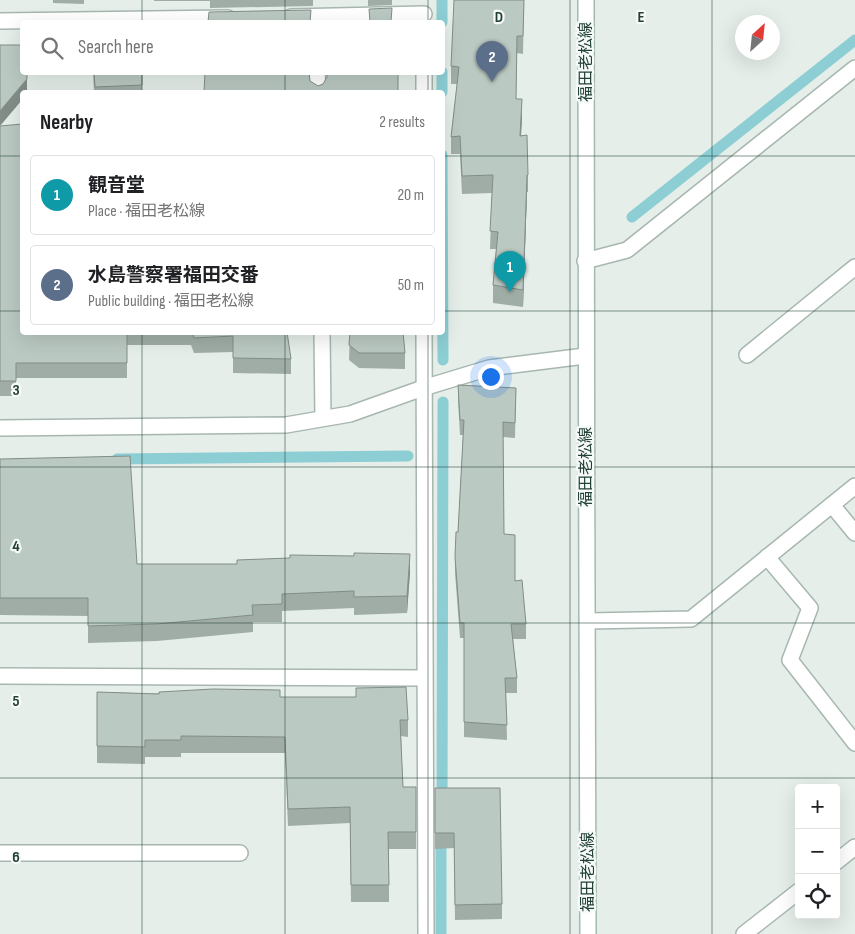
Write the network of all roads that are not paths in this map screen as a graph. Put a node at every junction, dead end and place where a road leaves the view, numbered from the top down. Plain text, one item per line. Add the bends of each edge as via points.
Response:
1 (586, 0) edge
2 (424, 12) edge
3 (247, 17) edge
4 (277, 17) edge
5 (317, 19) edge
6 (62, 20) edge
7 (0, 21) edge
8 (20, 21) edge
9 (855, 68) edge
10 (317, 75) edge
11 (424, 75) edge
12 (318, 90) edge
13 (424, 90) edge
14 (585, 261) junction
15 (855, 267) edge
16 (322, 335) edge
17 (424, 335) edge
18 (586, 356) junction
19 (747, 356) dead end
20 (424, 388) junction
21 (323, 418) junction
22 (0, 428) edge
23 (855, 486) edge
24 (832, 505) junction
25 (855, 533) edge
26 (767, 557) junction
27 (588, 621) junction
28 (0, 676) edge
29 (424, 678) junction
30 (855, 743) edge
31 (855, 847) edge
32 (0, 853) edge
33 (240, 853) dead end
34 (840, 859) edge
35 (795, 894) edge
36 (426, 934) edge
37 (588, 934) edge
38 (744, 934) edge

1 - 14 street, 福田老松線
2 - 5 street
3 - 6 street
4 - 5 street
7 - 8 street
9 - 14 street via 627,250
10 - 12 street
11 - 13 street
14 - 18 street, 福田老松線
15 - 19 street
16 - 21 street
17 - 20 street
18 - 20 street via 489,368
18 - 27 street, 福田老松線
20 - 21 street via 350,414
20 - 29 street
21 - 22 street via 286,425
23 - 24 street
24 - 25 street
24 - 26 street
26 - 27 street via 691,619
26 - 30 street via 810,608 790,660
27 - 37 street, 福田老松線
28 - 29 street
29 - 36 street
31 - 34 street
32 - 33 street
35 - 38 street

